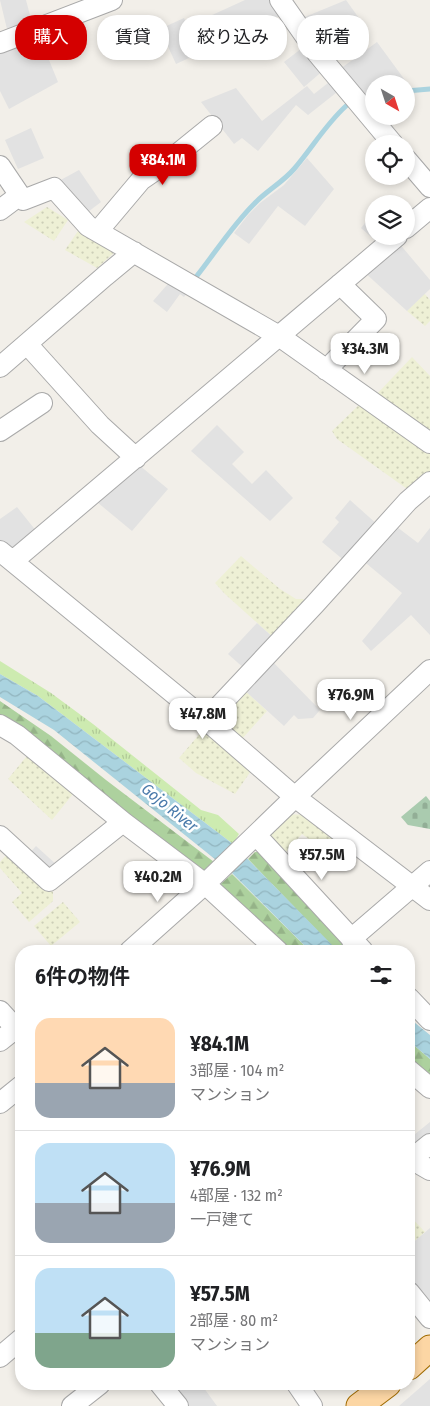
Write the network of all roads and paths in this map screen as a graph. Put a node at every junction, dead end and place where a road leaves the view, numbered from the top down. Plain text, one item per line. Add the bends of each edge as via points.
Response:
1 (112, 0) edge
2 (280, 0) edge
3 (0, 43) edge
4 (212, 126) dead end
5 (385, 135) edge
6 (0, 166) edge
7 (415, 170) edge
8 (430, 187) edge
9 (20, 195) junction
10 (430, 208) edge
11 (0, 210) edge
12 (415, 220) edge
13 (98, 232) junction
14 (386, 245) edge
15 (134, 252) junction
16 (340, 284) junction
17 (279, 336) junction
18 (28, 344) junction
19 (0, 367) edge
20 (326, 370) junction
21 (42, 403) dead end
22 (0, 431) edge
23 (430, 443) edge
24 (136, 458) junction
25 (430, 482) edge
26 (6, 556) edge
27 (430, 670) edge
28 (206, 720) junction
29 (0, 725) edge
30 (295, 796) junction
31 (123, 822) junction
32 (0, 836) edge
33 (252, 838) junction
34 (430, 872) edge
35 (208, 882) junction
36 (412, 886) junction
37 (430, 900) edge
38 (137, 945) edge
39 (272, 945) edge
40 (357, 945) edge
41 (415, 1004) edge
42 (0, 1011) edge
43 (430, 1020) edge
44 (12, 1035) edge
45 (415, 1075) edge
46 (430, 1088) edge
47 (15, 1091) edge
48 (0, 1103) edge
49 (430, 1144) edge
50 (415, 1156) edge
51 (415, 1162) edge
52 (430, 1170) edge
53 (415, 1299) edge
54 (430, 1318) edge
55 (15, 1344) edge
56 (430, 1348) edge
57 (0, 1357) edge
58 (415, 1362) edge
59 (92, 1390) edge
60 (165, 1390) edge
61 (301, 1390) edge
62 (380, 1390) edge
63 (72, 1406) edge
64 (178, 1406) edge
65 (312, 1406) edge
66 (358, 1406) edge

1 - 3 street
2 - 5 street via 317,53
4 - 13 street via 141,180
6 - 9 street
7 - 8 street
9 - 11 street
9 - 13 street via 23,200 54,188 88,226
10 - 12 street
13 - 15 street
14 - 16 street
15 - 17 street
15 - 18 street
16 - 17 street
16 - 20 street via 376,319
17 - 20 street
17 - 24 street
18 - 19 street
18 - 24 street via 100,425
20 - 23 street
21 - 22 street
24 - 26 street
25 - 28 street via 408,501
26 - 28 street
27 - 30 street
28 - 30 street
29 - 31 street via 17,734
30 - 33 street
30 - 36 street
31 - 32 street via 49,881
31 - 35 street
33 - 35 street
33 - 40 street
34 - 36 street
35 - 38 street
35 - 39 street
36 - 37 street
36 - 40 street
41 - 43 street
42 - 44 street
45 - 46 street
47 - 48 street
49 - 50 street
51 - 52 street
53 - 54 street
55 - 57 street
56 - 58 main road
59 - 63 street
60 - 64 street
61 - 65 street
62 - 66 main road

